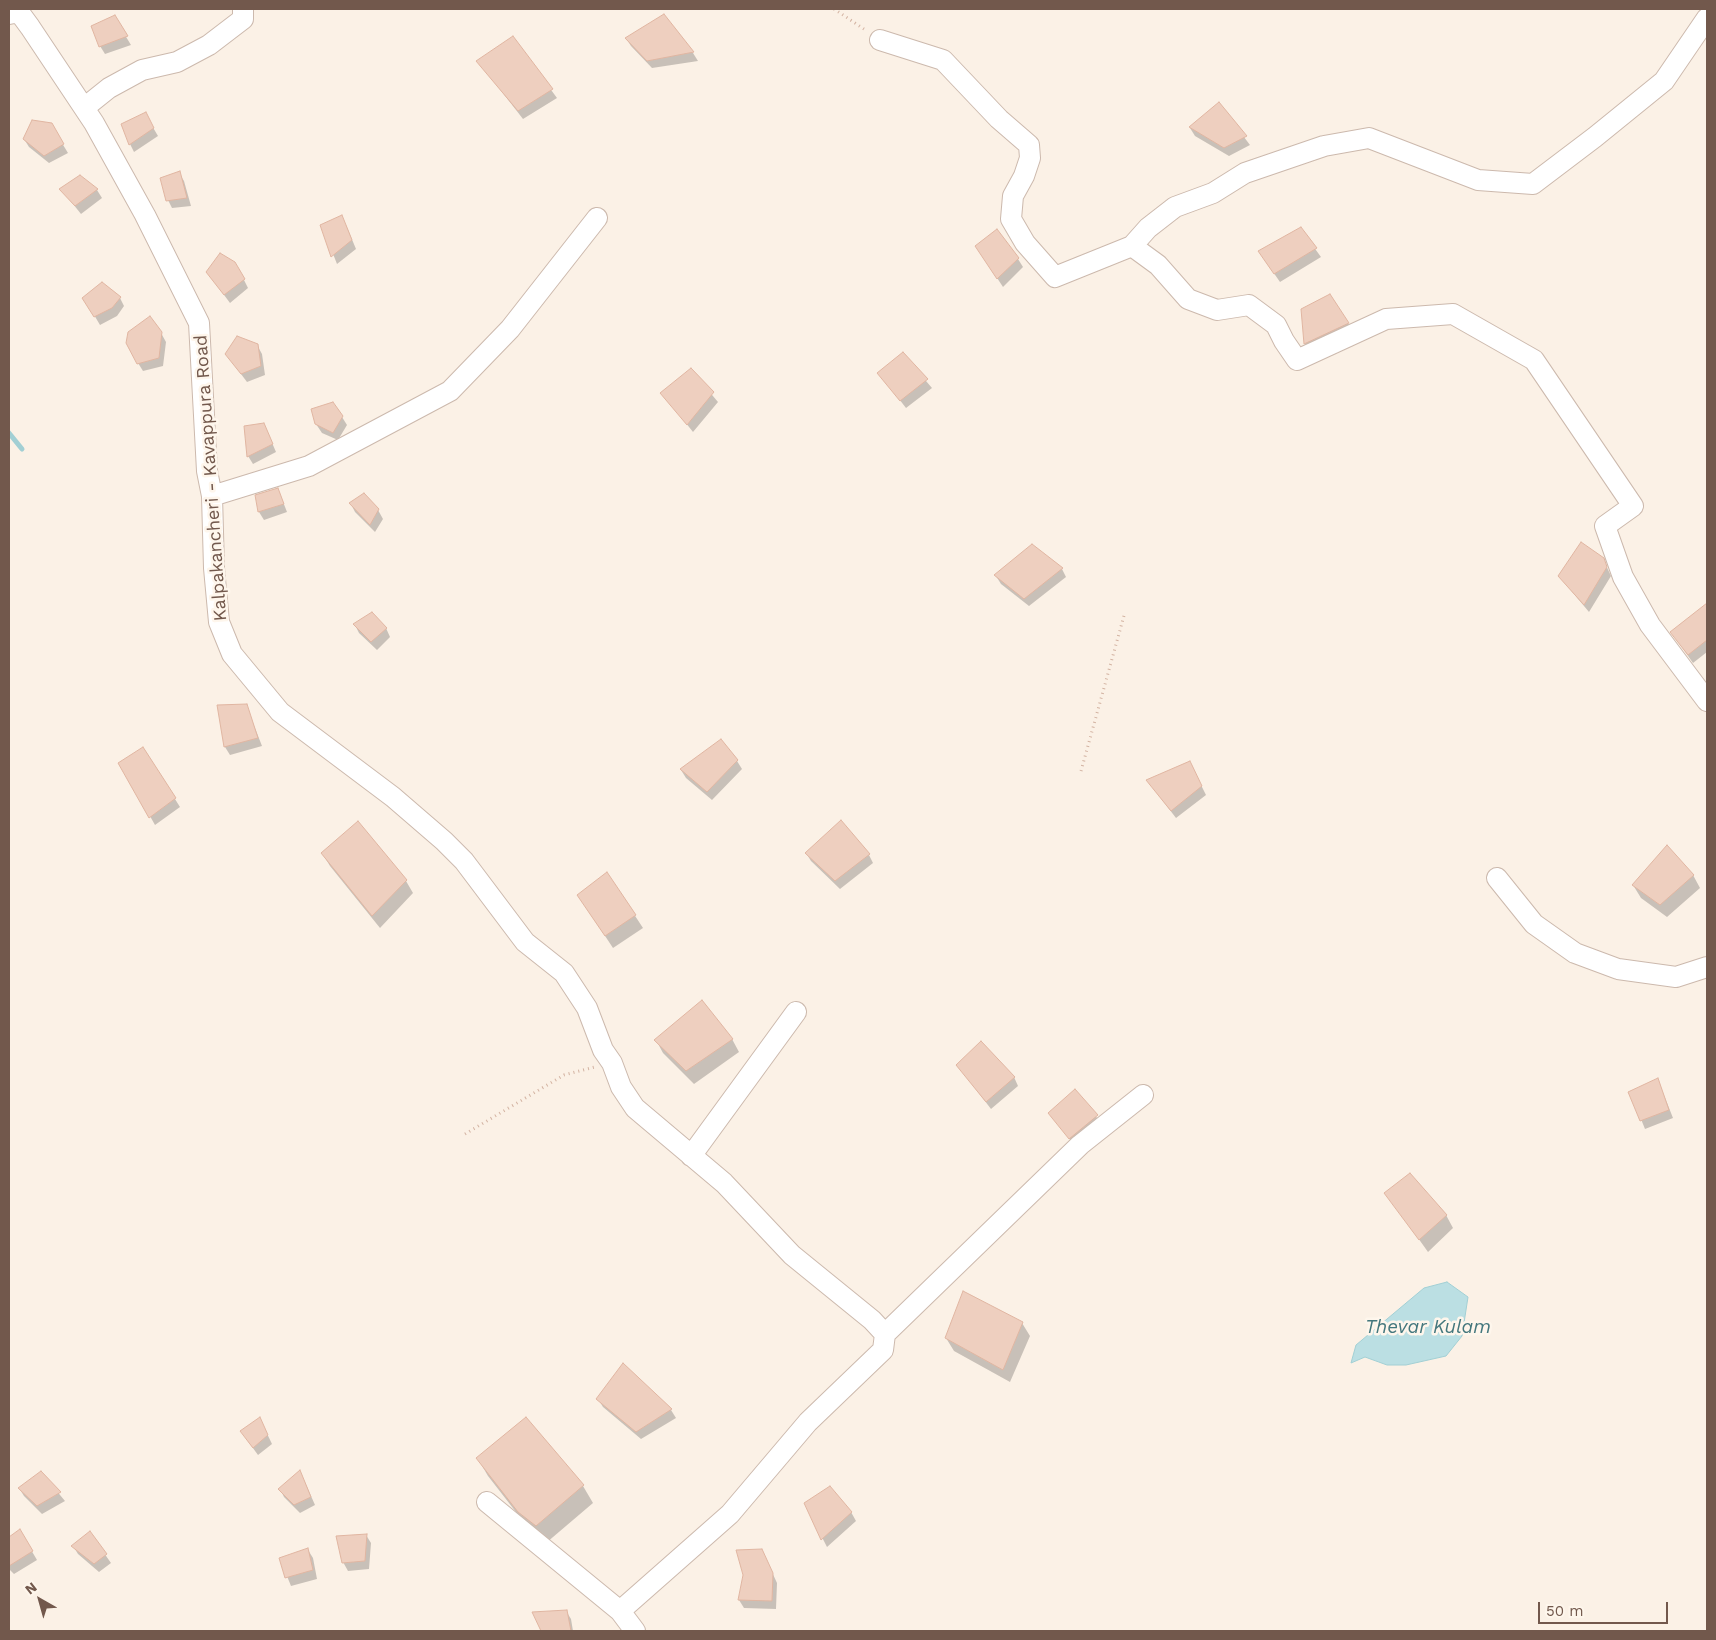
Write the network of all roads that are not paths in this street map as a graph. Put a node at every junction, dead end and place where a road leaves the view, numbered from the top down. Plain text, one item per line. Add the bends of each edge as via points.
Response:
1 (243, 9) edge
2 (17, 11) edge
3 (1707, 18) edge
4 (880, 40) road end
5 (84, 108) junction
6 (597, 218) dead end
7 (1132, 246) junction
8 (212, 496) junction
9 (1707, 701) edge
10 (1497, 878) dead end
11 (1707, 967) edge
12 (796, 1012) dead end
13 (1143, 1095) dead end
14 (691, 1156) junction
15 (884, 1334) junction
16 (487, 1502) dead end
17 (620, 1611) junction
18 (635, 1631) edge

1 - 5 street via 243,19 209,45 177,62 142,70
2 - 5 street, Kalpakancheri - Kavappura Road
3 - 7 street via 1664,81 1533,184 1478,180 1369,138 1324,146 1245,173 1213,193 1175,206
4 - 7 street via 943,60 1029,146 1030,158 1013,196 1011,219 1025,243 1055,277
5 - 8 street, Kalpakancheri - Kavappura Road via 145,215 199,323 207,471
6 - 8 street via 510,329 450,391 309,466
7 - 9 street via 1158,265 1188,299 1218,310 1250,305 1276,325 1297,360 1386,319 1454,314 1534,360 1633,506 1605,526 1624,578 1650,625
8 - 14 street, Kalpakancheri - Kavappura Road via 212,550 219,622 232,654 280,712 393,797 464,861 525,942 564,973 588,1008 603,1050 621,1087 636,1108
10 - 11 street via 1534,924 1575,953 1618,969 1676,977
12 - 14 street
13 - 15 street via 1080,1145
14 - 15 street, Kalpakancheri - Kavappura Road via 724,1183 792,1255 872,1320
15 - 17 street via 883,1350 808,1422 730,1514
16 - 17 street
17 - 18 street

